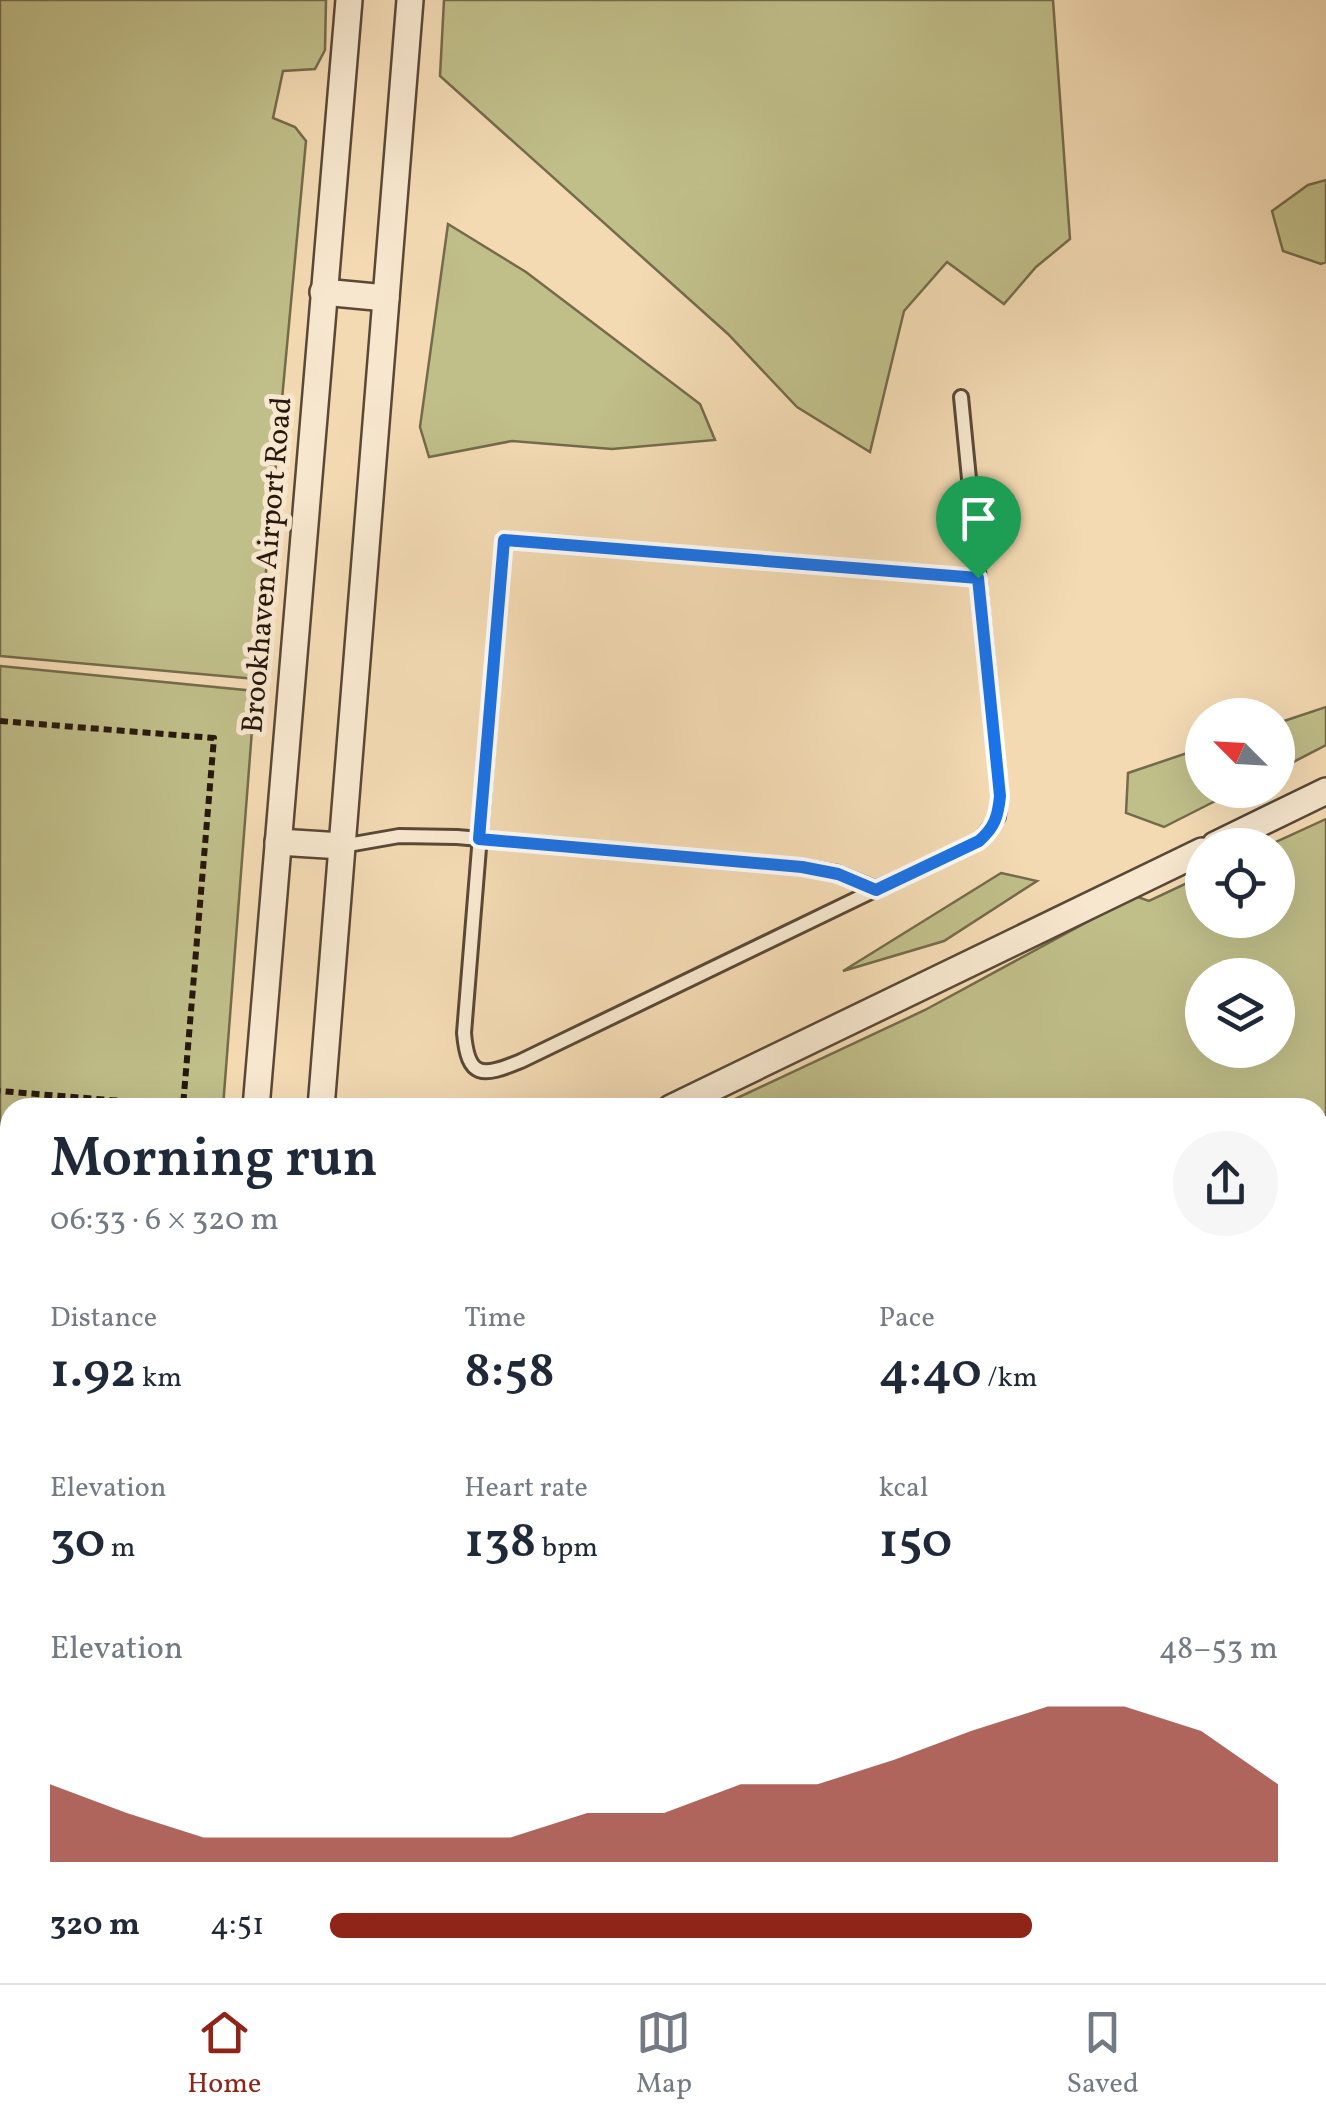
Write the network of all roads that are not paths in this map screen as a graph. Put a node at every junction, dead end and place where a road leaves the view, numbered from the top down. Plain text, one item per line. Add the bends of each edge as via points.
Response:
1 (349, 0) edge
2 (410, 0) edge
3 (324, 292) junction
4 (386, 298) junction
5 (961, 398) dead end
6 (978, 578) junction
7 (1326, 791) edge
8 (1249, 828) edge
9 (479, 839) junction
10 (278, 842) junction
11 (342, 846) junction
12 (1185, 859) edge
13 (876, 890) junction
14 (257, 1098) edge
15 (322, 1098) edge
16 (692, 1098) edge

1 - 3 street, Brookhaven Airport Road
2 - 4 street
3 - 4 street
3 - 10 street, Brookhaven Airport Road
4 - 11 street
5 - 6 lane
6 - 9 lane via 504,540
6 - 13 lane via 998,817 979,841
7 - 8 street
9 - 11 lane via 399,836
9 - 13 lane via 802,867
9 - 13 lane via 464,1033 466,1056 483,1072 521,1062
10 - 11 street
10 - 14 street, Brookhaven Airport Road
11 - 15 street
12 - 16 street

